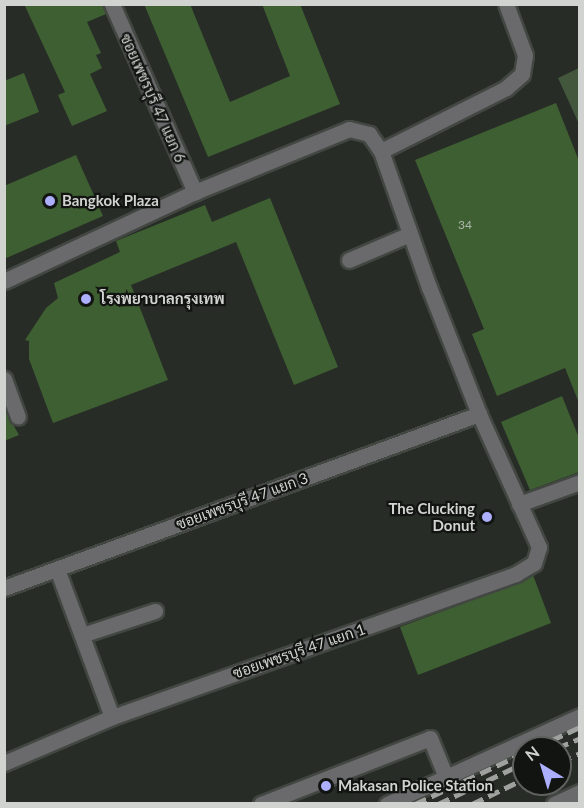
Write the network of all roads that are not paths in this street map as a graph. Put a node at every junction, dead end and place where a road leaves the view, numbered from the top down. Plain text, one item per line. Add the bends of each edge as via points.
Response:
1 (112, 4) edge
2 (506, 4) edge
3 (381, 151) junction
4 (195, 192) junction
5 (410, 234) junction
6 (349, 260) dead end
7 (4, 281) edge
8 (4, 379) edge
9 (479, 414) junction
10 (18, 417) dead end
11 (579, 483) edge
12 (519, 504) junction
13 (57, 569) junction
14 (4, 588) edge
15 (155, 611) dead end
16 (82, 635) junction
17 (579, 716) edge
18 (112, 717) junction
19 (4, 763) edge
20 (446, 777) junction
21 (579, 792) edge
22 (261, 804) edge
23 (387, 804) edge
24 (554, 804) edge

1 - 4 street, ซอยเพชรบุรี 47 แยก 6
2 - 3 street via 525,55 522,74 506,88
3 - 4 street via 369,134 349,129
3 - 5 street, ซอยเพชรบุรี 47 แยก 1
4 - 7 street
5 - 6 street
5 - 9 street, ซอยเพชรบุรี 47 แยก 1
8 - 10 street
9 - 12 street, ซอยเพชรบุรี 47 แยก 1
9 - 13 street, ซอยเพชรบุรี 47 แยก 3
11 - 12 street
12 - 18 street, ซอยเพชรบุรี 47 แยก 1 via 539,547 534,563 516,574
13 - 14 street, ซอยเพชรบุรี 47 แยก 3
13 - 16 street
15 - 16 street
16 - 18 street
17 - 20 street
18 - 19 street, ซอยเพชรบุรี 47 แยก 1
20 - 22 street via 430,738
20 - 23 street
21 - 24 street

